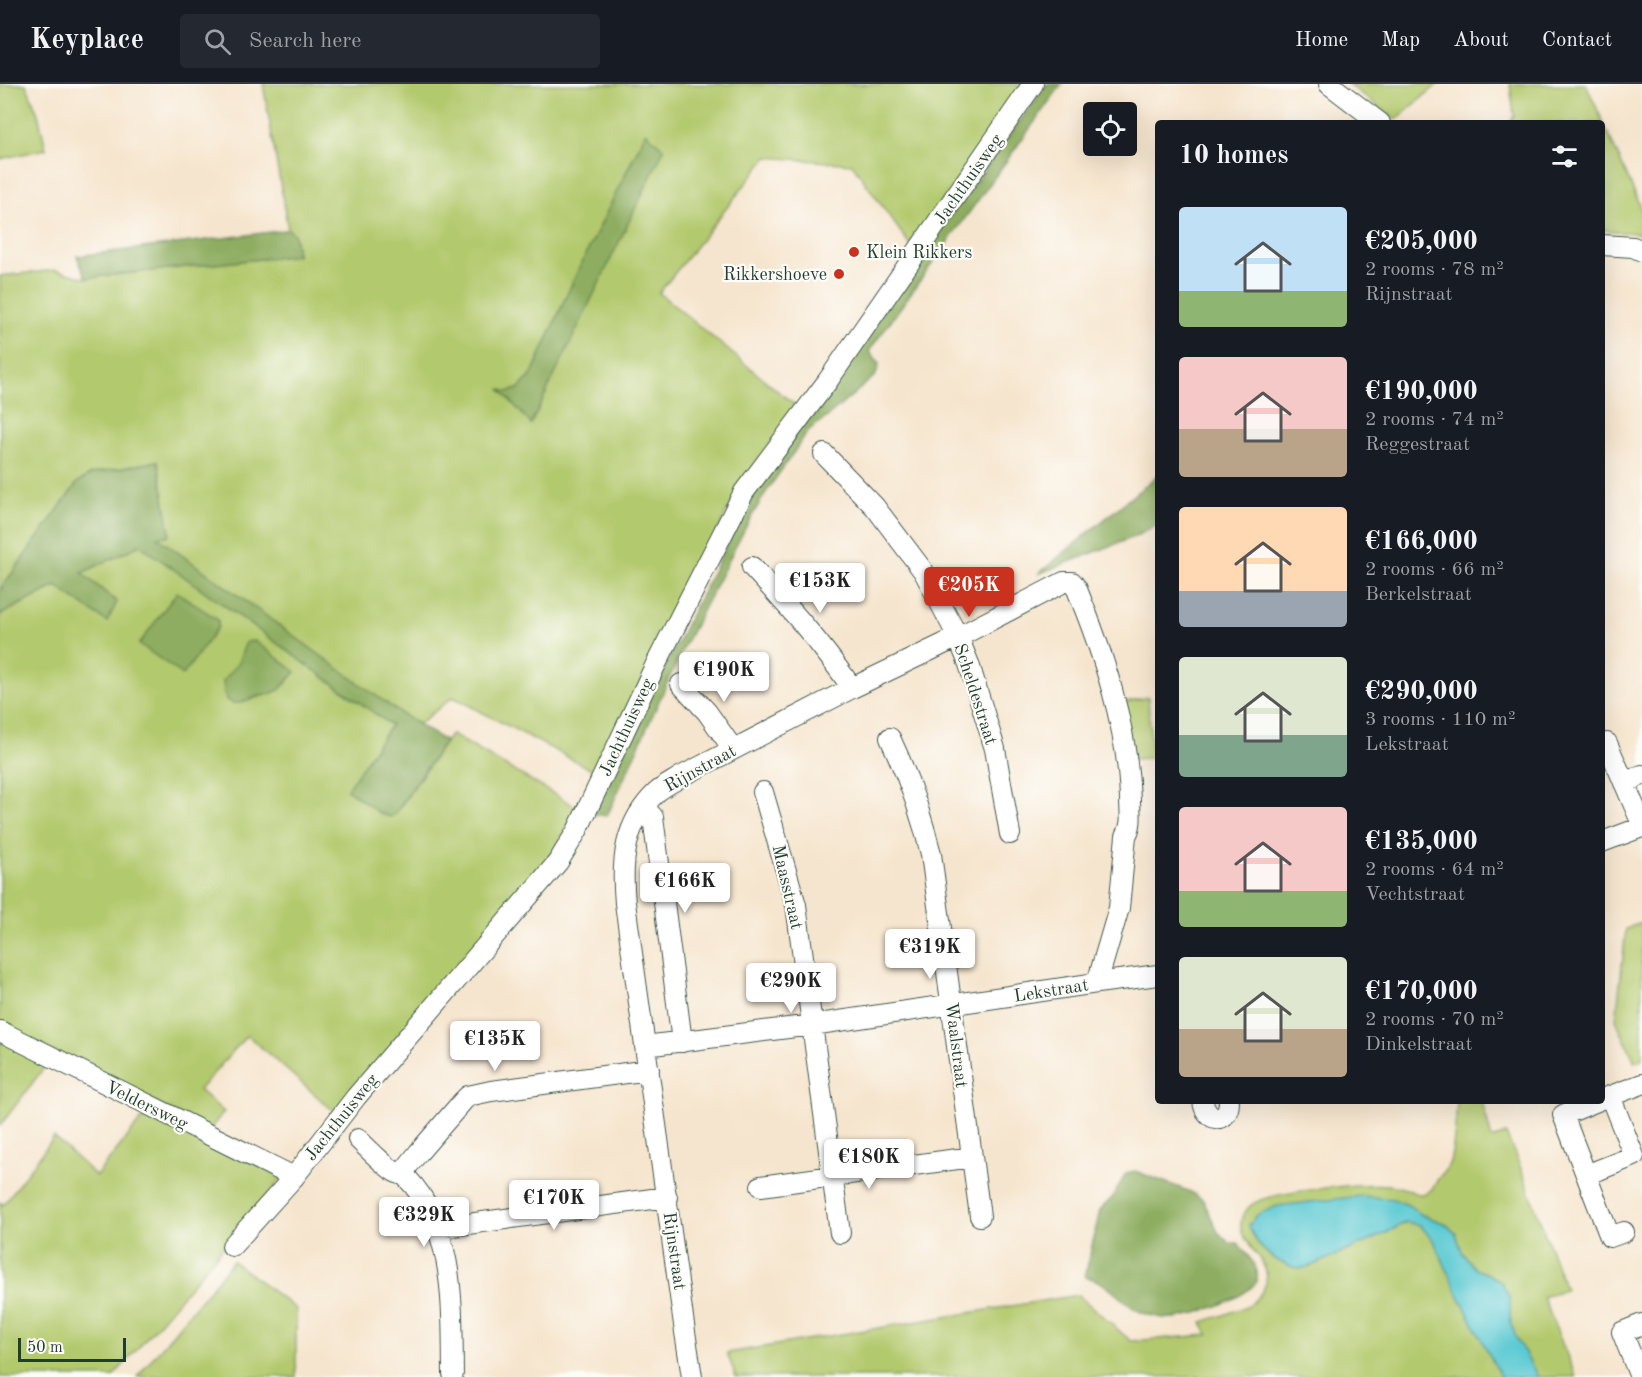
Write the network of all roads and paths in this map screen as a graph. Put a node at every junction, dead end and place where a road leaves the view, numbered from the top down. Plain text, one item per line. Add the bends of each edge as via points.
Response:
1 (1033, 84) edge
2 (1329, 84) edge
3 (1376, 120) edge
4 (1605, 245) edge
5 (1642, 252) edge
6 (824, 454) dead end
7 (752, 567) dead end
8 (1054, 588) joint
9 (958, 637) junction
10 (681, 684) dead end
11 (852, 688) junction
12 (890, 738) dead end
13 (1606, 743) dead end
14 (733, 749) junction
15 (1633, 779) edge
16 (764, 792) dead end
17 (644, 807) junction
18 (1642, 825) edge
19 (1010, 834) dead end
20 (1605, 841) edge
21 (1155, 975) edge
22 (1097, 983) junction
23 (952, 1005) junction
24 (812, 1025) junction
25 (0, 1031) edge
26 (682, 1042) junction
27 (645, 1046) junction
28 (649, 1070) junction
29 (1642, 1084) edge
30 (1605, 1098) edge
31 (1605, 1103) edge
32 (1204, 1104) edge
33 (1229, 1104) edge
34 (1590, 1104) edge
35 (358, 1139) dead end
36 (972, 1157) junction
37 (405, 1175) junction
38 (1586, 1175) junction
39 (833, 1176) junction
40 (294, 1177) junction
41 (760, 1186) dead end
42 (667, 1197) junction
43 (980, 1216) dead end
44 (438, 1228) junction
45 (1624, 1232) dead end
46 (840, 1233) dead end
47 (232, 1246) dead end
48 (1642, 1324) edge
49 (453, 1374) dead end
50 (692, 1377) edge
51 (1640, 1377) edge

1 - 40 street, Jachthuisweg via 826,382 744,492 577,831 558,862 356,1097
2 - 3 street
4 - 5 street via 1633,247
6 - 9 street, Scheldestraat via 875,507 924,572
7 - 11 street via 808,629
8 - 9 street, Rijnstraat
8 - 22 street, Lekstraat via 1072,582 1084,606 1118,714 1129,785 1131,827 1126,836 1119,908
9 - 11 street, Rijnstraat
9 - 19 street, Scheldestraat via 995,749
10 - 14 street
11 - 14 street, Rijnstraat
12 - 23 street, Waalstraat via 906,772 929,846
13 - 15 street
14 - 17 street, Rijnstraat via 658,791
15 - 18 street
16 - 24 street, Maasstraat via 796,905
17 - 26 street via 653,817
17 - 27 street, Rijnstraat via 627,840 623,887
18 - 20 street
21 - 22 street
22 - 23 street, Lekstraat
23 - 24 street, Lekstraat
23 - 36 street, Waalstraat
24 - 26 street, Lekstraat
24 - 39 street, Maasstraat
25 - 40 street, Veldersweg
26 - 27 street, Lekstraat
27 - 28 street, Rijnstraat
28 - 37 street via 468,1096 407,1167
28 - 42 street, Rijnstraat
29 - 30 street
31 - 38 street via 1634,1156
32 - 33 street via 1206,1112 1218,1118 1225,1116
34 - 38 street via 1563,1115
35 - 37 street via 396,1173
36 - 39 street
36 - 43 street, Waalstraat
37 - 44 street
38 - 45 street via 1610,1237
39 - 41 street
39 - 46 street, Maasstraat
40 - 47 street, Jachthuisweg
42 - 44 street
42 - 50 street, Rijnstraat
44 - 49 street via 451,1285
48 - 51 street via 1622,1332

